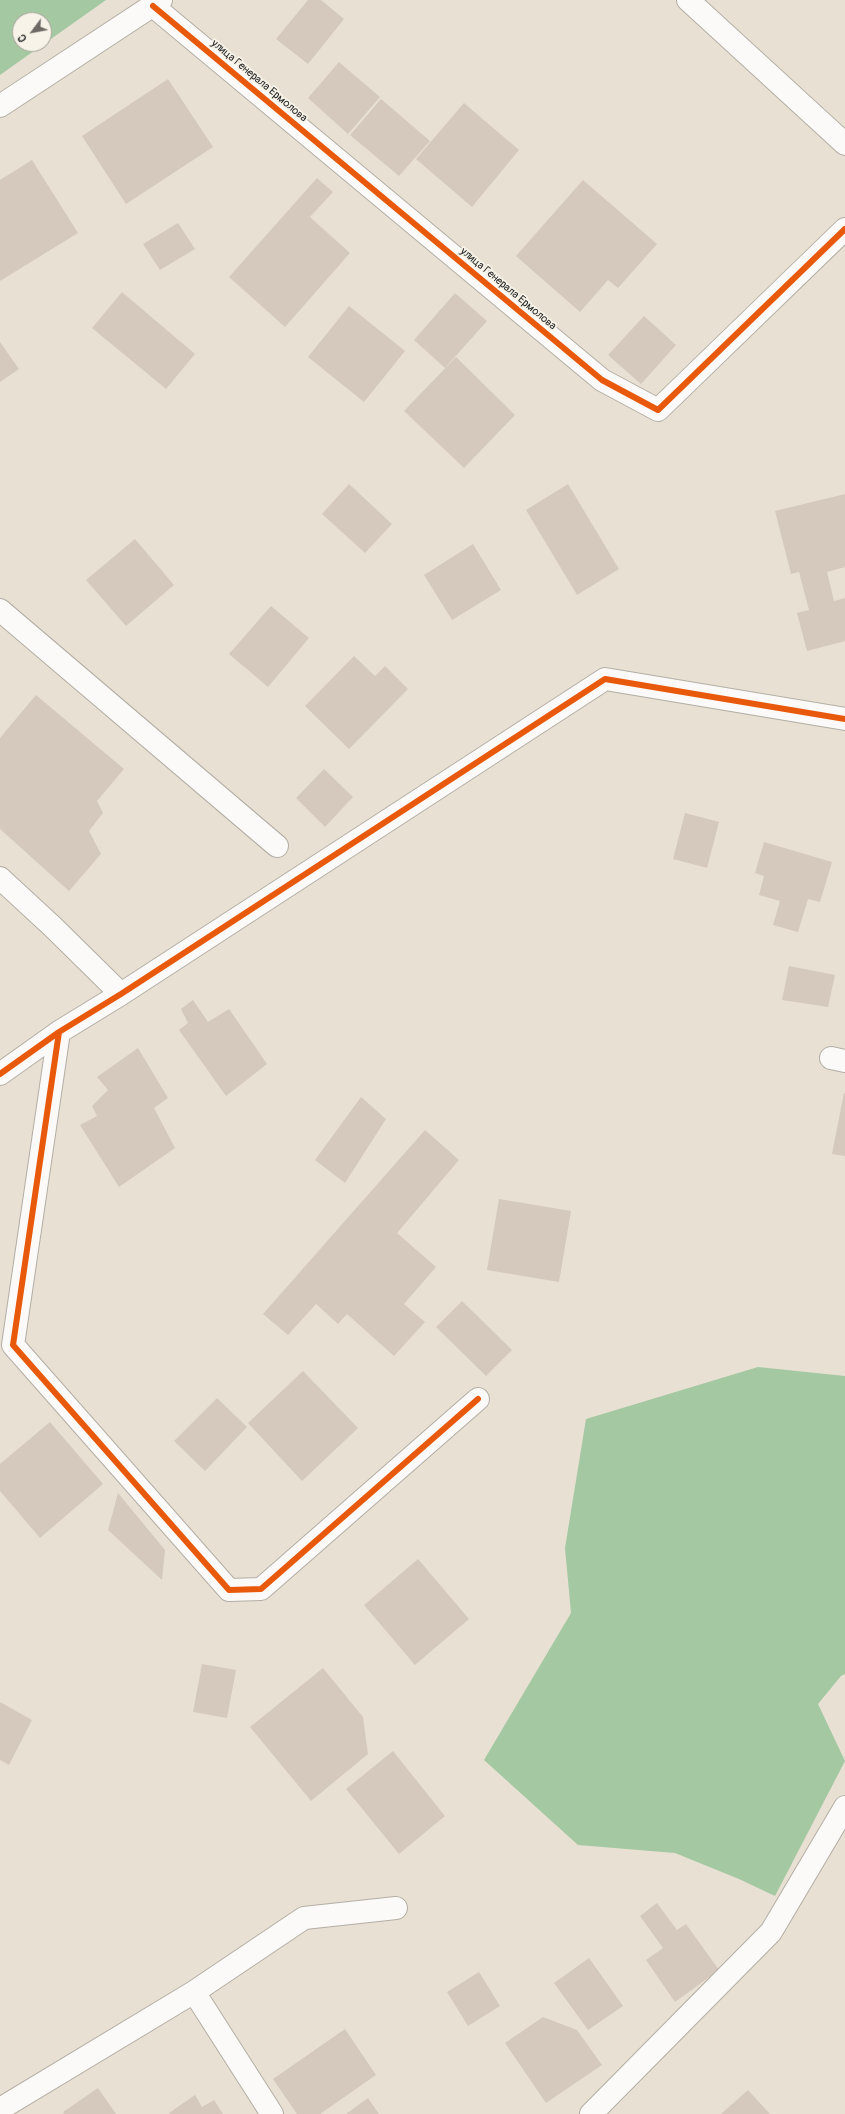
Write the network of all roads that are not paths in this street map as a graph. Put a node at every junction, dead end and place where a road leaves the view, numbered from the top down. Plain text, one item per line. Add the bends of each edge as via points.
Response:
1 (688, 0) edge
2 (157, 3) edge
3 (0, 106) edge
4 (845, 144) edge
5 (845, 229) edge
6 (0, 610) edge
7 (845, 719) edge
8 (277, 846) dead end
9 (0, 878) edge
10 (121, 994) junction
11 (59, 1032) junction
12 (0, 1074) edge
13 (6, 1351) edge
14 (478, 1399) dead end
15 (845, 1807) edge
16 (396, 1908) dead end
17 (194, 1992) junction
18 (0, 2109) edge
19 (272, 2114) edge
20 (590, 2114) edge

1 - 4 street
2 - 3 street
2 - 5 street, улица Генерала Ермолова via 602,380 658,410
6 - 8 street
7 - 10 street via 605,679
9 - 10 street
10 - 11 street
11 - 12 street
11 - 13 street
13 - 14 street via 229,1590 261,1589
15 - 20 street via 772,1932
16 - 17 street via 304,1918
17 - 18 street
17 - 19 street

